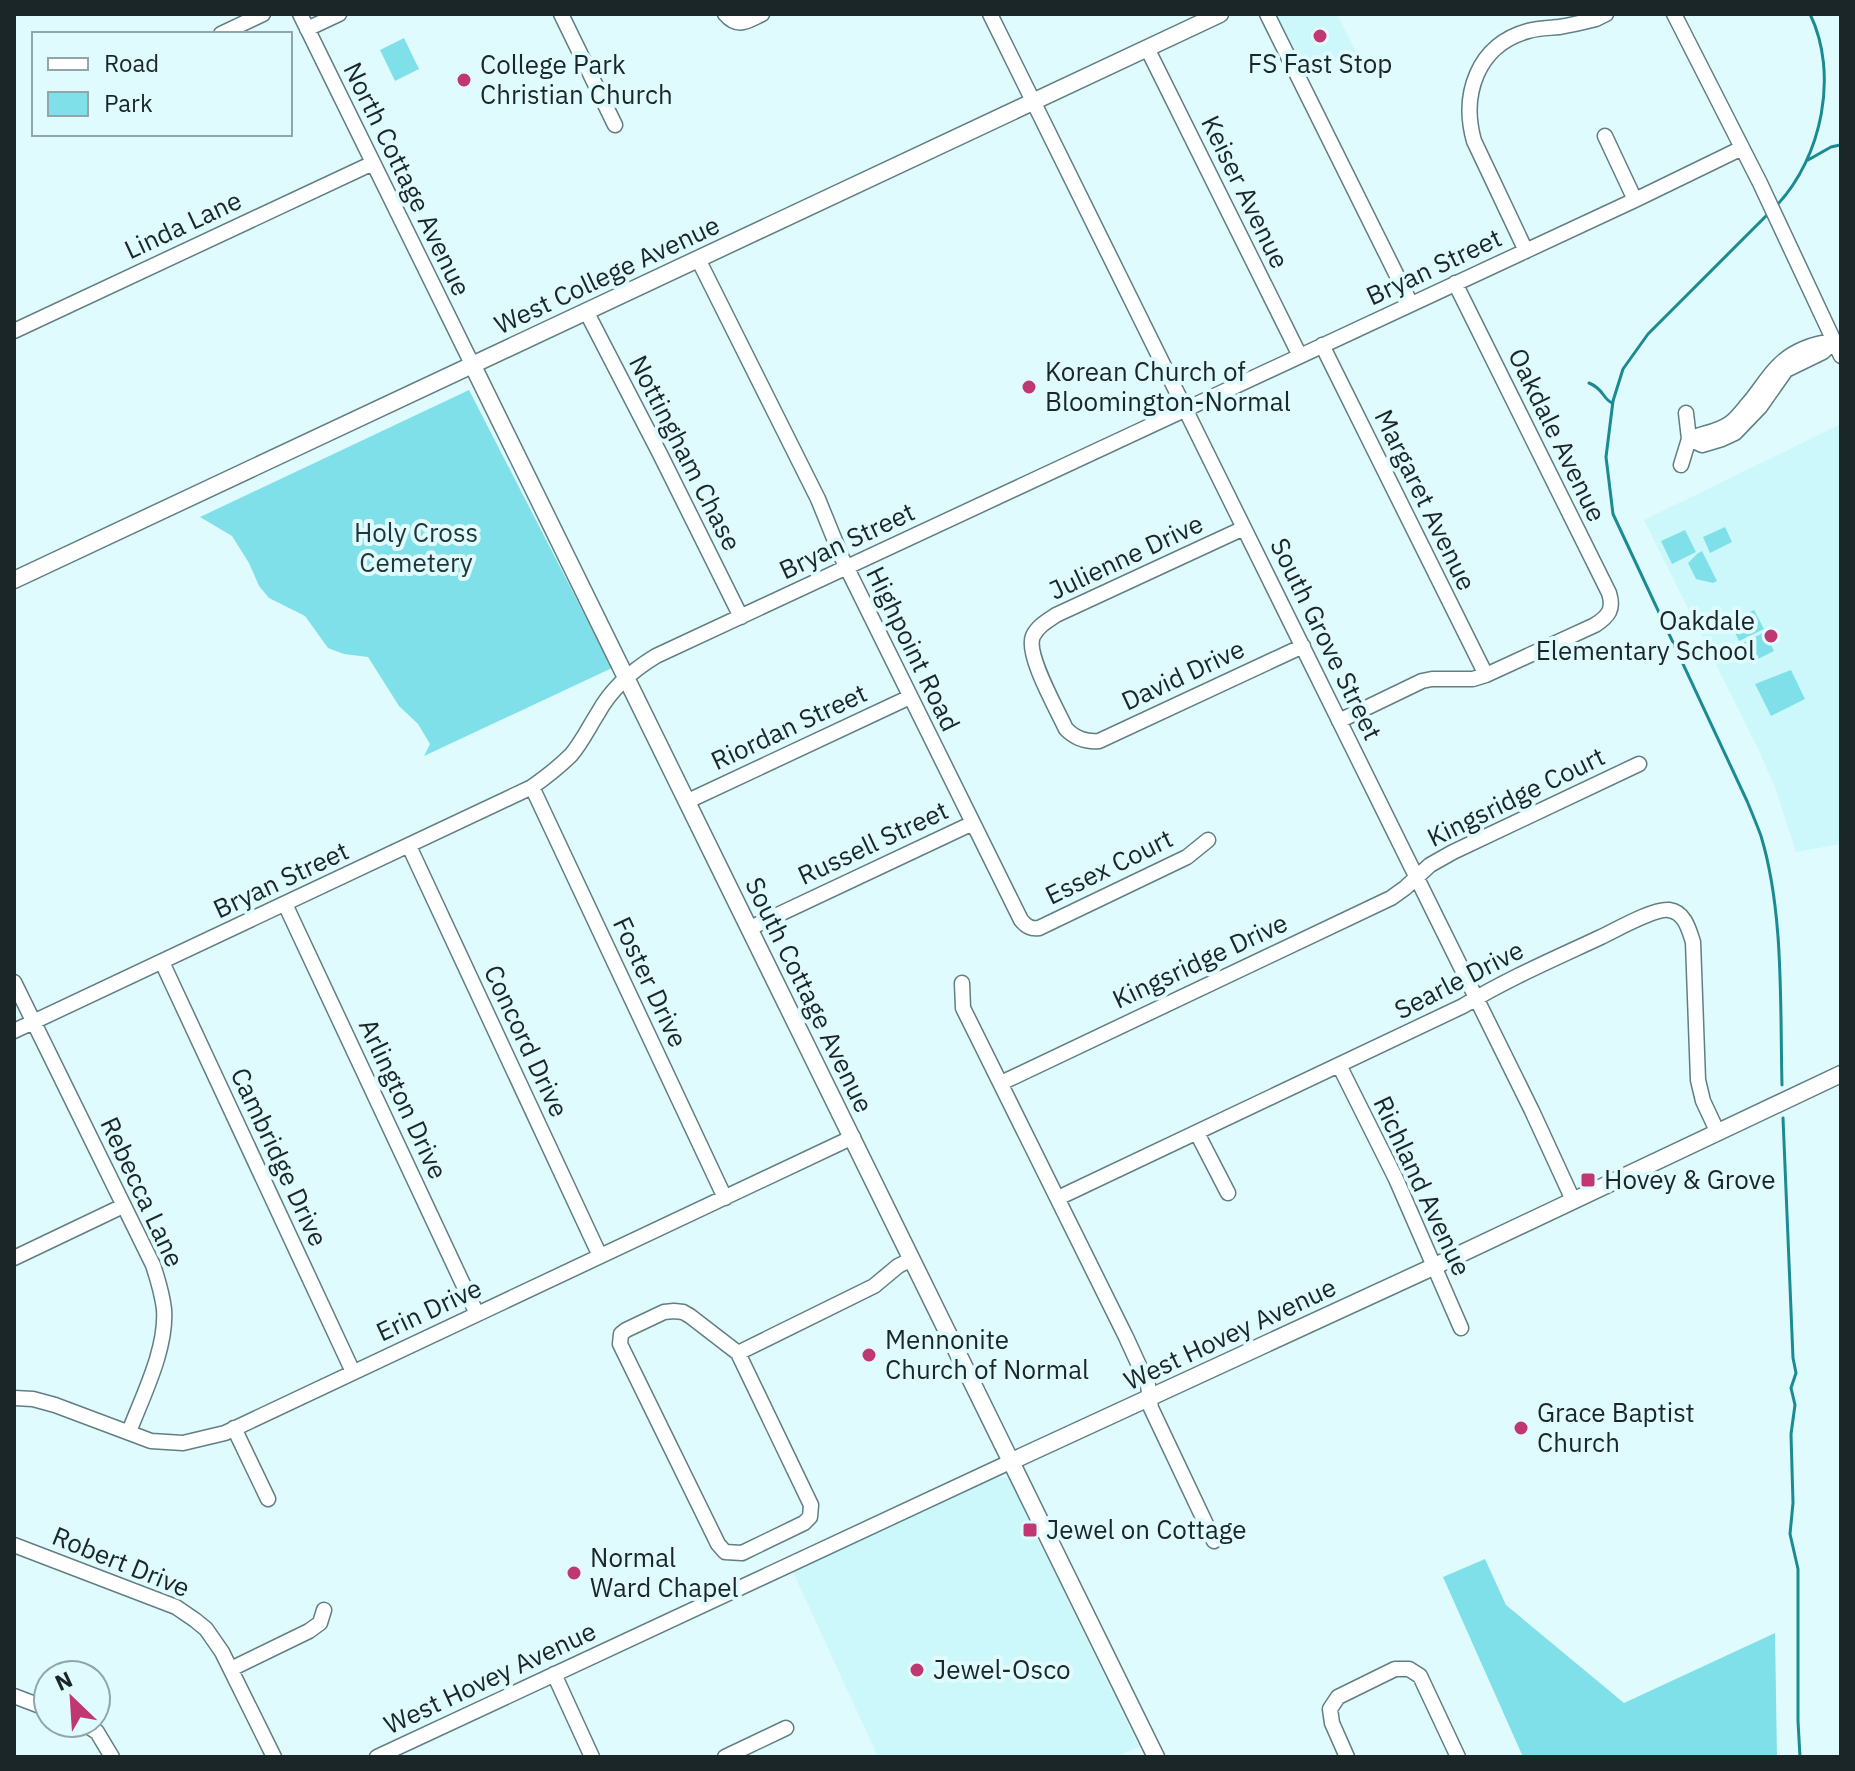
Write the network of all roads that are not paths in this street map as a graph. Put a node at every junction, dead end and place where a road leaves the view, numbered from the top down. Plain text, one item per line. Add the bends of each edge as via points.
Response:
1 (263, 14) edge
2 (300, 14) edge
3 (339, 14) edge
4 (561, 14) edge
5 (762, 14) edge
6 (990, 14) edge
7 (1220, 14) edge
8 (1267, 14) edge
9 (1606, 14) edge
10 (1674, 14) edge
11 (730, 18) edge
12 (307, 29) junction
13 (225, 32) edge
14 (1147, 48) junction
15 (1032, 102) junction
16 (615, 125) dead end
17 (1605, 136) dead end
18 (1742, 148) junction
19 (373, 163) junction
20 (1635, 200) junction
21 (1526, 251) junction
22 (698, 259) junction
23 (1455, 283) junction
24 (1411, 304) junction
25 (586, 311) junction
26 (14, 331) edge
27 (1838, 340) edge
28 (1322, 345) junction
29 (1300, 356) junction
30 (1841, 356) edge
31 (472, 364) junction
32 (1186, 409) junction
33 (1686, 413) dead end
34 (1689, 439) junction
35 (1681, 465) dead end
36 (1244, 528) junction
37 (846, 568) junction
38 (14, 580) edge
39 (741, 617) junction
40 (1303, 646) junction
41 (1486, 675) junction
42 (626, 679) junction
43 (910, 697) junction
44 (1339, 721) junction
45 (1083, 740) joint
46 (1639, 764) dead end
47 (532, 787) junction
48 (688, 801) junction
49 (973, 823) junction
50 (1208, 840) dead end
51 (409, 846) junction
52 (1417, 877) junction
53 (285, 904) junction
54 (1028, 927) joint
55 (750, 928) junction
56 (162, 962) junction
57 (14, 982) edge
58 (962, 983) dead end
59 (1476, 998) junction
60 (34, 1022) junction
61 (14, 1031) edge
62 (1339, 1065) junction
63 (1841, 1074) edge
64 (1001, 1083) junction
65 (1197, 1133) junction
66 (1718, 1133) junction
67 (853, 1137) junction
68 (1228, 1193) dead end
69 (725, 1198) junction
70 (1058, 1198) junction
71 (1573, 1200) junction
72 (123, 1206) junction
73 (600, 1256) junction
74 (14, 1258) edge
75 (912, 1259) junction
76 (1435, 1266) junction
77 (477, 1314) junction
78 (1461, 1328) dead end
79 (738, 1353) junction
80 (353, 1372) junction
81 (1150, 1397) junction
82 (14, 1398) edge
83 (234, 1428) junction
84 (129, 1432) junction
85 (1012, 1461) junction
86 (268, 1499) dead end
87 (1214, 1541) dead end
88 (14, 1545) edge
89 (324, 1610) dead end
90 (231, 1669) junction
91 (554, 1674) junction
92 (786, 1728) dead end
93 (101, 1739) edge
94 (112, 1757) edge
95 (274, 1757) edge
96 (377, 1757) edge
97 (592, 1757) edge
98 (725, 1757) edge
99 (1156, 1757) edge
100 (1347, 1757) edge
101 (1458, 1757) edge

1 - 13 street
2 - 12 street, North Cottage Avenue
3 - 12 street
4 - 16 street
5 - 11 street via 741,23
6 - 15 street, South Grove Street
7 - 14 main road, West College Avenue
8 - 24 street
9 - 21 street via 1513,37 1484,61 1474,78 1470,129
10 - 18 street
12 - 19 street, North Cottage Avenue
14 - 15 main road, West College Avenue
14 - 29 street, Keiser Avenue
15 - 22 main road, West College Avenue
15 - 32 street, South Grove Street
17 - 20 street
18 - 20 street, Bryan Street
18 - 27 street
19 - 26 street, Linda Lane
19 - 31 street, North Cottage Avenue
20 - 21 street, Bryan Street
21 - 23 street, Bryan Street
22 - 25 main road, West College Avenue
22 - 37 street, Highpoint Road via 818,499
23 - 24 street, Bryan Street
23 - 41 street, Oakdale Avenue via 1611,604 1595,625
24 - 28 street, Bryan Street
25 - 31 main road, West College Avenue
25 - 39 street, Nottingham Chase
27 - 30 street
27 - 34 street via 1786,370 1735,433 1702,445
28 - 29 street, Bryan Street
28 - 41 street, Margaret Avenue
29 - 32 street, Bryan Street
31 - 38 main road, West College Avenue
31 - 42 main road, South Cottage Avenue
32 - 36 street, South Grove Street
32 - 37 street, Bryan Street
33 - 34 street
34 - 35 street
36 - 40 street, South Grove Street
36 - 45 street, Julienne Drive via 1040,626 1033,636 1033,658 1066,729
37 - 39 street, Bryan Street
37 - 43 street, Highpoint Road
39 - 42 street, Bryan Street via 656,656
40 - 44 street, South Grove Street
40 - 45 street, David Drive via 1099,741
41 - 44 street via 1422,681
42 - 47 street, Bryan Street via 571,754
42 - 48 main road, South Cottage Avenue
43 - 48 street, Riordan Street
43 - 49 street, Highpoint Road
44 - 52 street, South Grove Street
46 - 52 street, Kingsridge Court via 1453,852
47 - 51 street, Bryan Street
47 - 69 street, Foster Drive
48 - 55 main road, South Cottage Avenue
49 - 54 street, Highpoint Road
49 - 55 street, Russell Street
50 - 54 street, Essex Court via 1187,857 1039,928
51 - 53 street, Bryan Street
51 - 73 street, Concord Drive
52 - 59 street, South Grove Street
52 - 64 street, Kingsridge Drive via 1391,898
53 - 56 street, Bryan Street
53 - 77 street, Arlington Drive
55 - 67 main road, South Cottage Avenue
56 - 60 street, Bryan Street
56 - 80 street, Cambridge Drive
57 - 60 street, Rebecca Lane
58 - 64 street via 963,1008
59 - 62 street, Searle Drive
59 - 66 street, Searle Drive via 1657,911 1674,911 1688,926 1693,942 1698,1080
59 - 71 street, South Grove Street
60 - 61 street, Bryan Street
60 - 72 street, Rebecca Lane
62 - 65 street, Searle Drive
62 - 76 street, Richland Avenue
63 - 66 main road, West Hovey Avenue
64 - 70 street
65 - 68 street
65 - 70 street, Searle Drive
66 - 71 main road, West Hovey Avenue
67 - 69 street, Erin Drive
67 - 75 main road, South Cottage Avenue
69 - 73 street, Erin Drive
70 - 81 street
71 - 76 main road, West Hovey Avenue
72 - 74 street
72 - 84 street, Rebecca Lane via 153,1265 164,1312 163,1334
73 - 77 street, Erin Drive
75 - 79 street via 874,1286
75 - 85 main road, South Cottage Avenue
76 - 78 street, Richland Avenue
76 - 81 main road, West Hovey Avenue
77 - 80 street, Erin Drive
79 - 79 street via 683,1312 664,1312 626,1330 620,1339 718,1544 733,1554 804,1523 811,1511
80 - 83 street, Erin Drive
81 - 85 main road, West Hovey Avenue
81 - 87 street
82 - 84 street, Erin Drive via 55,1405
83 - 84 street, Erin Drive via 183,1443 151,1441
83 - 86 street
85 - 91 street, West Hovey Avenue
85 - 99 main road, South Cottage Avenue
88 - 90 street, Robert Drive via 185,1612 206,1629
89 - 90 street via 320,1623 309,1631
90 - 95 street, Robert Drive
91 - 96 street, West Hovey Avenue
91 - 97 street
92 - 98 street
93 - 94 street
100 - 101 street via 1330,1709 1338,1697 1395,1669 1420,1676

